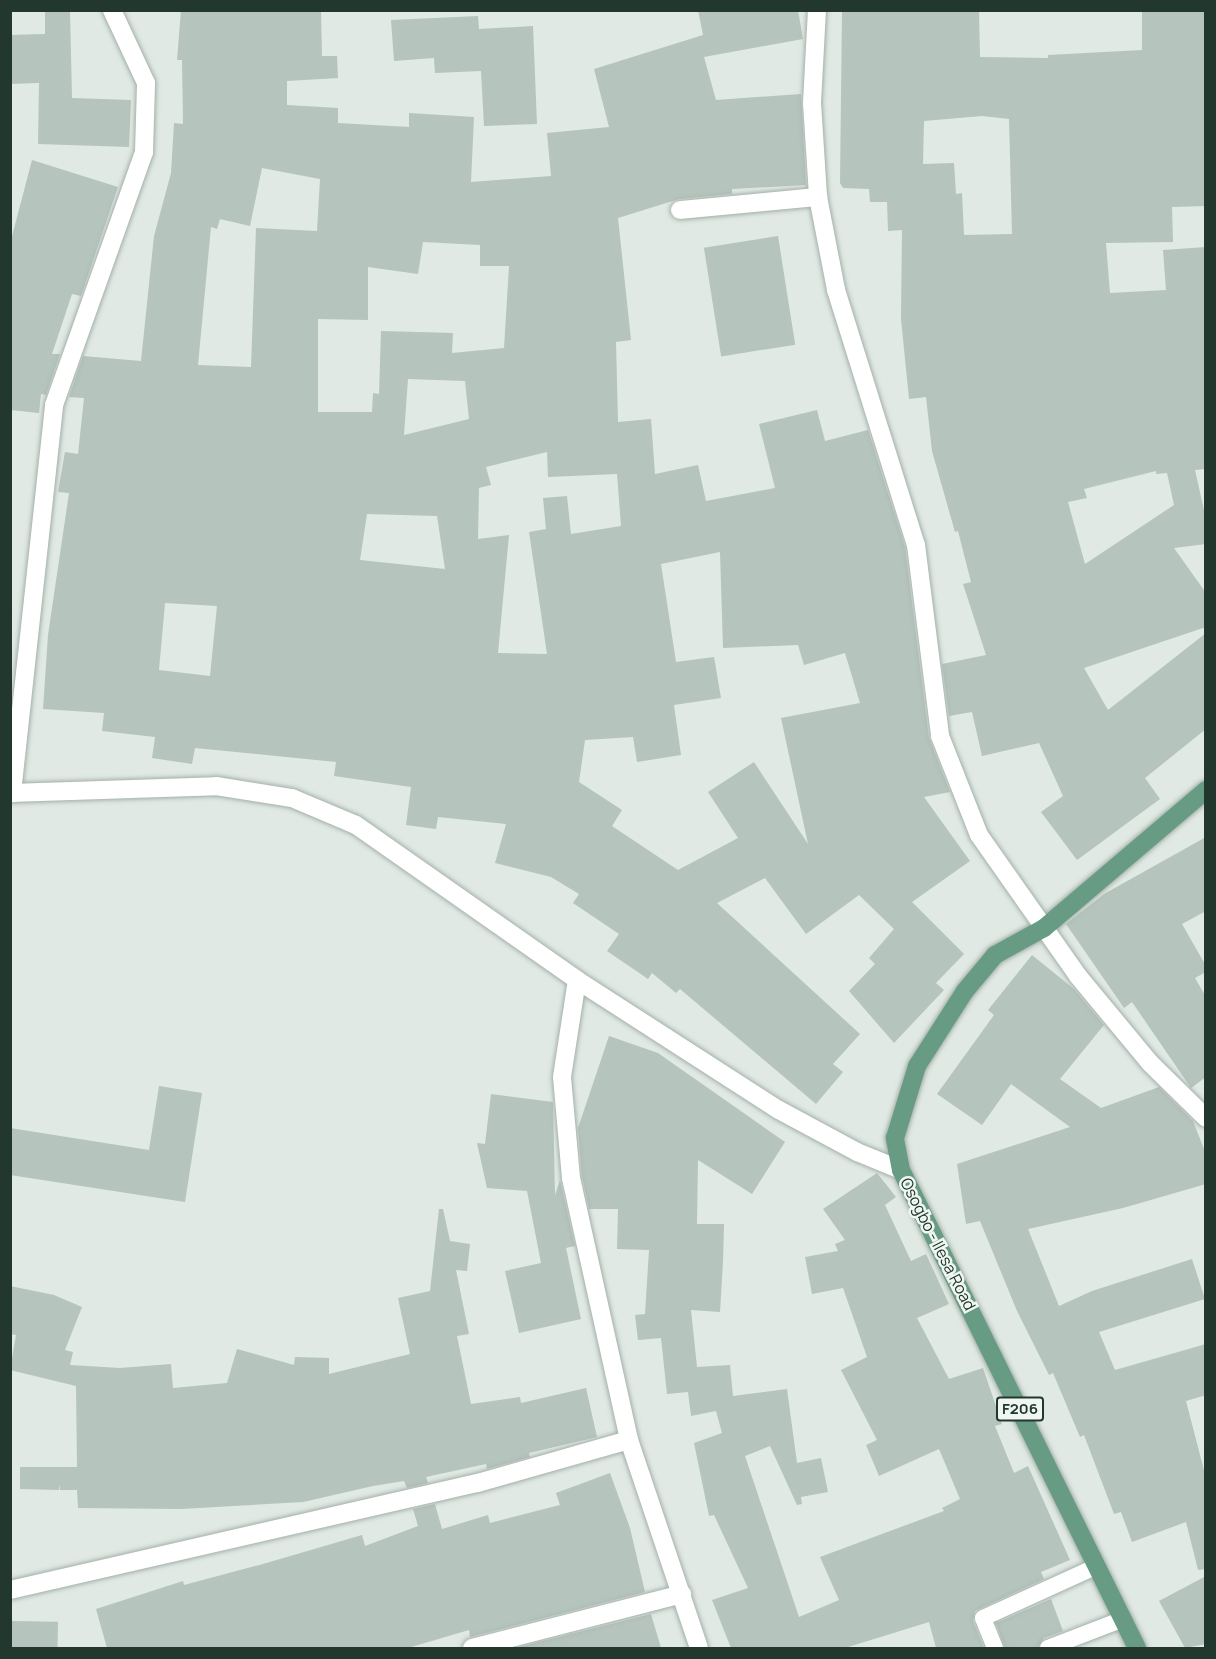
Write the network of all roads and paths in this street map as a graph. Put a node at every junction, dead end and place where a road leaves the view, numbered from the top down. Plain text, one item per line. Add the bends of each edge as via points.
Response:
1 (112, 10) edge
2 (817, 10) edge
3 (818, 197) junction
4 (680, 210) dead end
5 (1206, 790) edge
6 (11, 793) edge
7 (1044, 928) junction
8 (577, 980) junction
9 (1206, 1118) edge
10 (901, 1170) junction
11 (629, 1440) junction
12 (1097, 1566) junction
13 (10, 1590) edge
14 (682, 1594) junction
15 (1123, 1619) junction
16 (472, 1648) edge
17 (699, 1648) edge
18 (995, 1648) edge
19 (1048, 1648) edge
20 (1137, 1648) edge

1 - 6 street via 146,83 144,152 54,405
2 - 3 street via 812,103
3 - 4 street
3 - 7 street via 836,290 916,545 940,736 979,835
5 - 7 main road, Osogbo - Ilesa Road / F206
6 - 8 street via 216,786 292,798 356,825
7 - 9 street via 1150,1062
7 - 10 main road, Osogbo - Ilesa Road / F206 via 995,955 965,991 917,1066 895,1138
8 - 10 street via 779,1110 857,1152
8 - 11 street via 562,1077 571,1178
10 - 12 main road, Osogbo - Ilesa Road / F206
11 - 13 street via 478,1483
11 - 14 street
12 - 15 main road, Osogbo - Ilesa Road / F206
12 - 18 lane via 983,1618
14 - 16 street
14 - 17 street
15 - 19 lane
15 - 20 main road, Osogbo - Ilesa Road / F206

